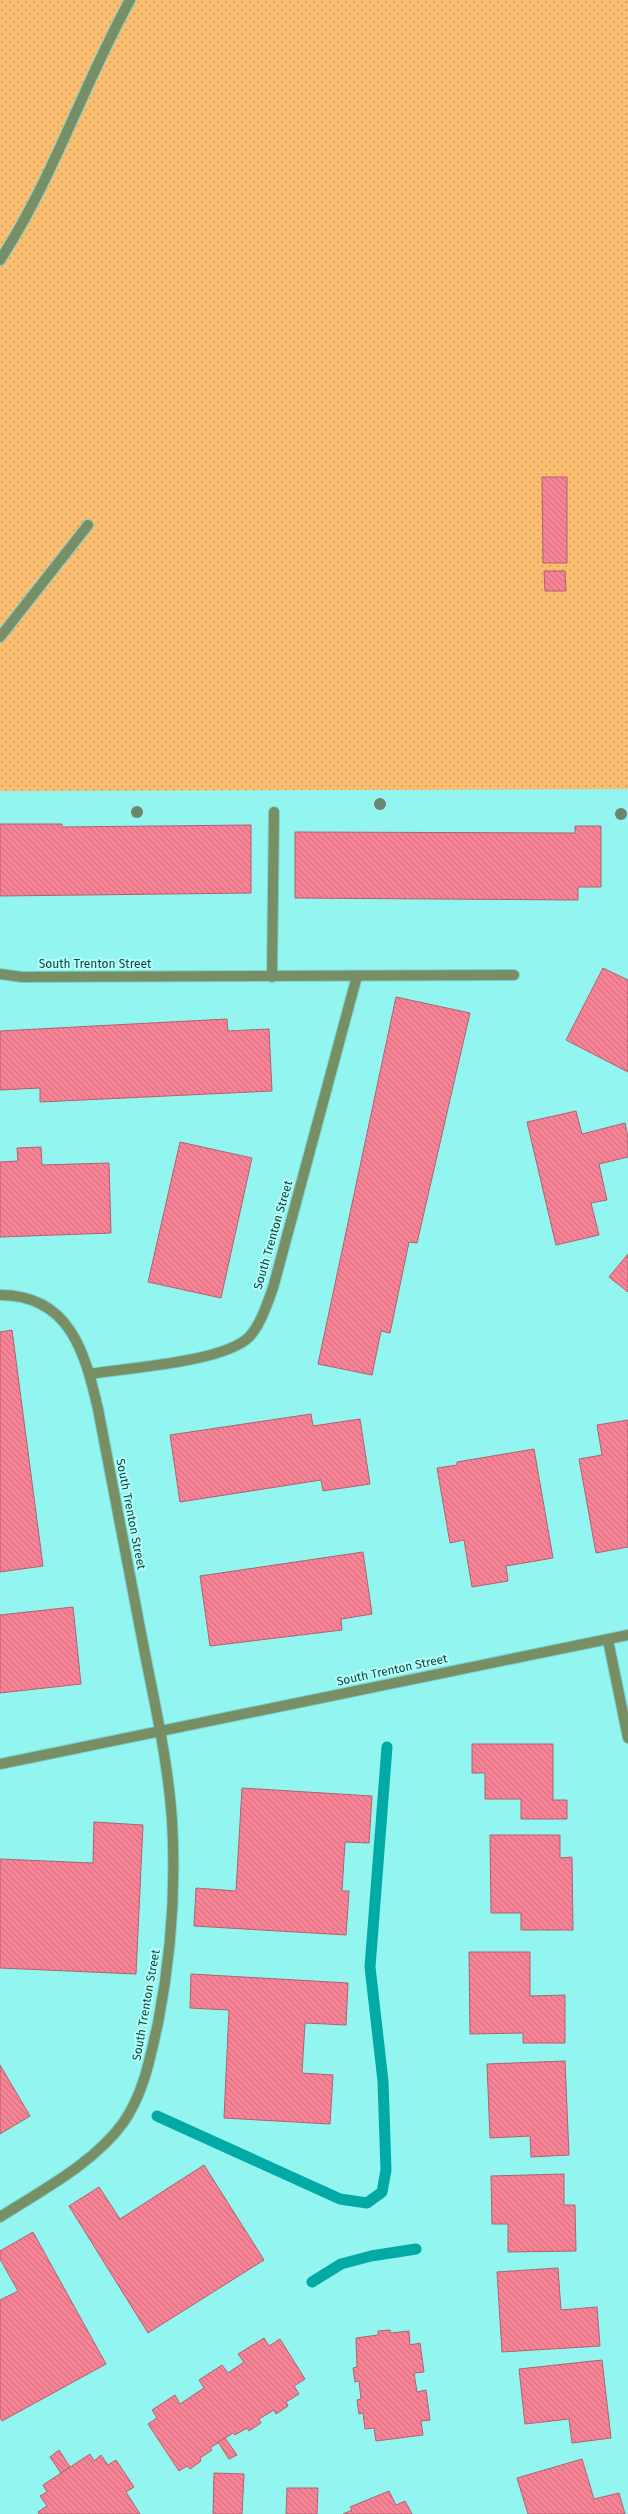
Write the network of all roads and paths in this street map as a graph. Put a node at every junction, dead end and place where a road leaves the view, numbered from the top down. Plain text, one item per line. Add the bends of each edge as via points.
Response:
1 (130, 0) edge
2 (0, 260) edge
3 (88, 526) dead end
4 (0, 638) edge
5 (274, 812) dead end
6 (0, 974) edge
7 (514, 975) dead end
8 (358, 976) junction
9 (272, 977) junction
10 (0, 1295) edge
11 (90, 1374) junction
12 (628, 1635) edge
13 (608, 1640) junction
14 (160, 1731) junction
15 (628, 1738) edge
16 (0, 1764) edge
17 (0, 2217) edge

1 - 2 street via 40,188 14,239
3 - 4 street
5 - 9 street
6 - 9 street, South Trenton Street via 22,977
7 - 8 street, South Trenton Street
8 - 9 street, South Trenton Street
8 - 11 street, South Trenton Street via 273,1288 254,1330 241,1343 221,1352
10 - 11 street, South Trenton Street via 31,1299 54,1312 73,1335
11 - 14 street, South Trenton Street
12 - 13 street, South Trenton Street
13 - 14 street, South Trenton Street
13 - 15 street
14 - 16 street, South Trenton Street
14 - 17 street, South Trenton Street via 172,1819 170,1947 161,2007 143,2085 123,2122 107,2140 77,2166

